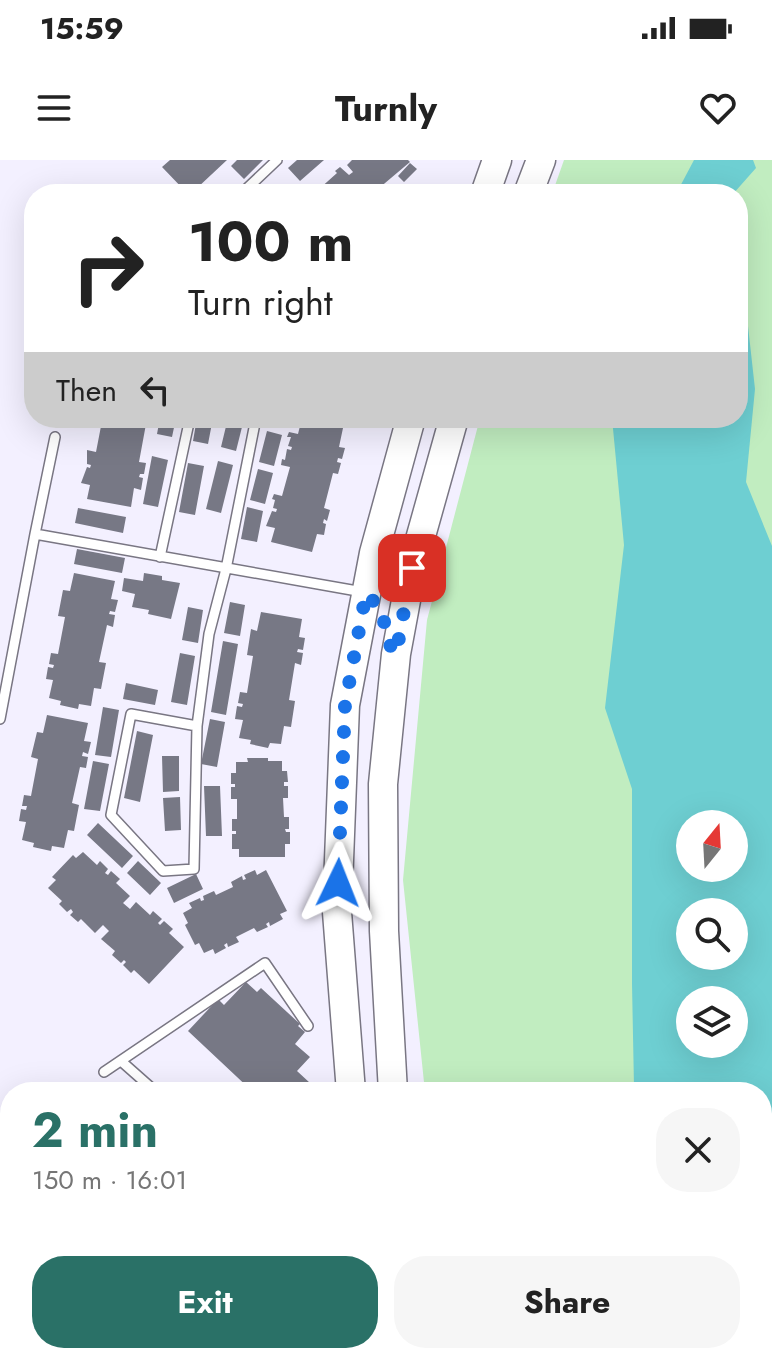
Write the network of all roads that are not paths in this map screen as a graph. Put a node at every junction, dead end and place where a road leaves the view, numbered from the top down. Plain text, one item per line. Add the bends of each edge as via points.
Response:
1 (277, 160) edge
2 (497, 160) edge
3 (541, 160) edge
4 (252, 184) edge
5 (489, 184) edge
6 (532, 184) edge
7 (188, 428) edge
8 (254, 428) edge
9 (408, 428) edge
10 (451, 428) edge
11 (55, 437) dead end
12 (35, 534) junction
13 (160, 557) junction
14 (226, 569) junction
15 (366, 593) junction
16 (396, 654) junction
17 (0, 719) edge
18 (197, 726) junction
19 (308, 1026) dead end
20 (121, 1061) junction
21 (104, 1072) dead end
22 (145, 1082) edge
23 (350, 1082) edge
24 (392, 1082) edge

1 - 4 lane
2 - 5 main road
3 - 6 main road
7 - 13 lane
8 - 14 lane
9 - 15 main road
10 - 16 main road via 412,568
11 - 12 lane
12 - 13 lane
12 - 17 lane
13 - 14 lane
14 - 15 lane
14 - 18 lane via 209,634
15 - 16 main road via 383,612 386,639
15 - 23 main road via 345,705 337,912
16 - 24 main road via 383,784
18 - 18 lane via 194,869 163,871 111,815 131,714
19 - 20 lane via 265,963
20 - 21 lane
20 - 22 lane

